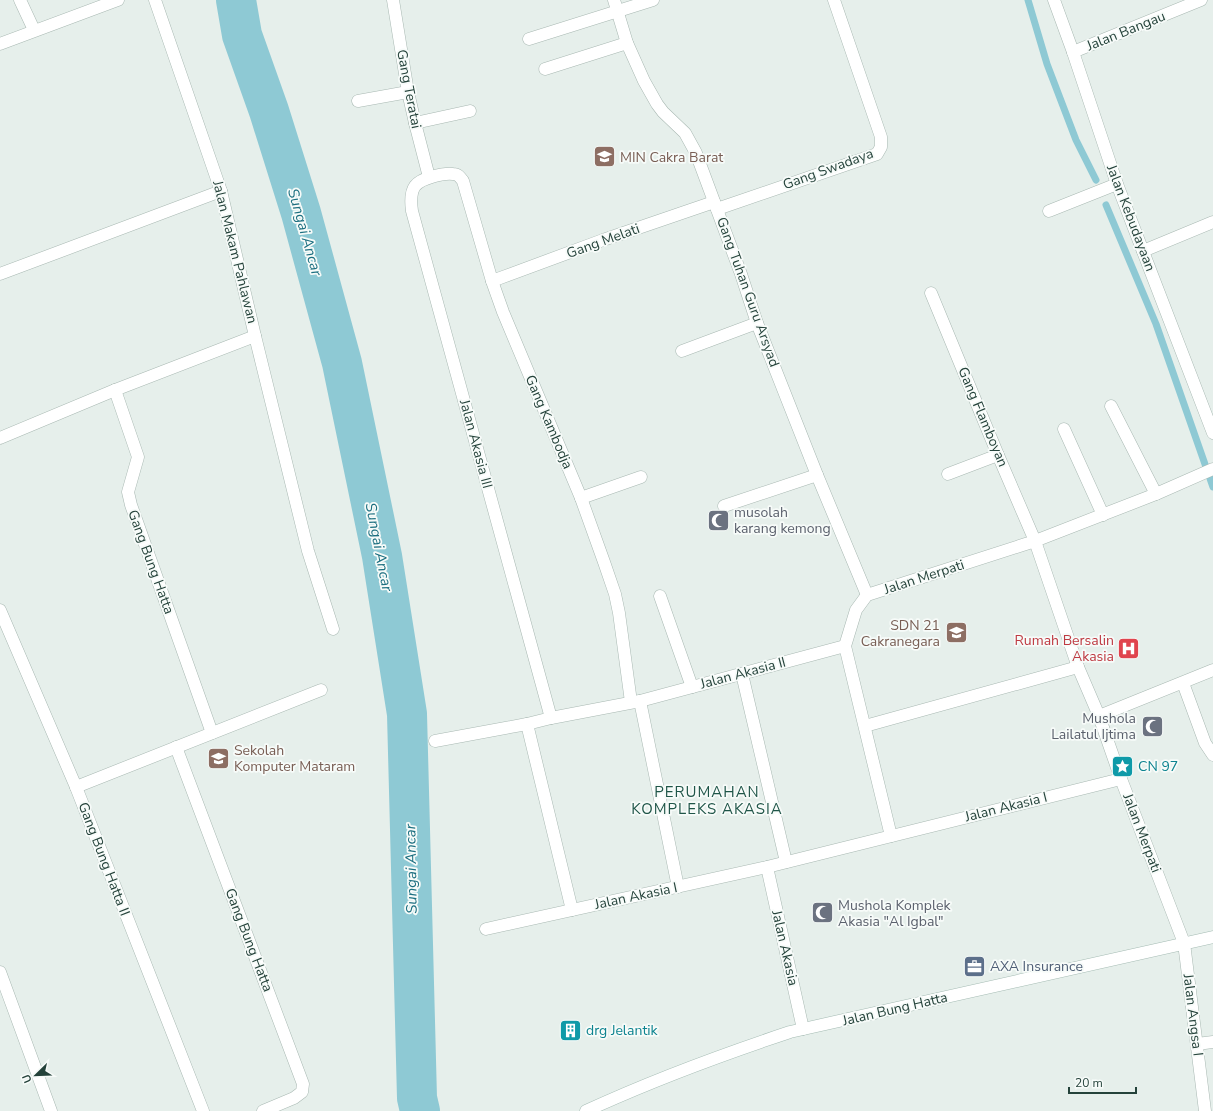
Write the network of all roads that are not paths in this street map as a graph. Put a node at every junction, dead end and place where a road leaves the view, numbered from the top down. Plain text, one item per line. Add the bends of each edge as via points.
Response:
1 (20, 0) edge
2 (118, 0) edge
3 (155, 0) edge
4 (392, 0) edge
5 (614, 0) edge
6 (653, 0) edge
7 (834, 0) edge
8 (1054, 0) edge
9 (1201, 0) edge
10 (618, 12) junction
11 (34, 30) junction
12 (529, 39) dead end
13 (627, 43) junction
14 (0, 44) edge
15 (1073, 52) junction
16 (545, 69) dead end
17 (408, 92) junction
18 (358, 101) dead end
19 (470, 112) dead end
20 (414, 123) junction
21 (429, 177) junction
22 (1117, 184) junction
23 (221, 191) junction
24 (715, 205) junction
25 (1049, 211) dead end
26 (1213, 222) edge
27 (1143, 251) junction
28 (0, 274) edge
29 (492, 281) junction
30 (931, 293) dead end
31 (757, 323) junction
32 (255, 336) junction
33 (682, 351) dead end
34 (115, 390) junction
35 (1111, 406) dead end
36 (1064, 429) dead end
37 (1213, 433) edge
38 (0, 438) edge
39 (998, 455) junction
40 (1213, 469) edge
41 (948, 474) dead end
42 (817, 475) junction
43 (641, 477) dead end
44 (1156, 494) junction
45 (581, 498) junction
46 (724, 506) dead end
47 (1103, 515) junction
48 (1035, 541) junction
49 (867, 595) junction
50 (660, 596) dead end
51 (0, 610) edge
52 (333, 629) dead end
53 (846, 646) junction
54 (1078, 667) junction
55 (1213, 670) edge
56 (742, 674) junction
57 (1183, 683) junction
58 (692, 686) junction
59 (321, 690) dead end
60 (636, 701) junction
61 (1099, 716) junction
62 (551, 718) junction
63 (527, 724) junction
64 (865, 726) junction
65 (212, 733) junction
66 (435, 741) dead end
67 (176, 747) junction
68 (1213, 755) edge
69 (1121, 779) junction
70 (76, 787) junction
71 (891, 836) junction
72 (786, 862) junction
73 (767, 867) junction
74 (678, 887) junction
75 (572, 910) junction
76 (486, 929) dead end
77 (1213, 937) edge
78 (1184, 943) junction
79 (0, 972) edge
80 (803, 1029) junction
81 (1213, 1042) edge
82 (1197, 1044) junction
83 (51, 1111) edge
84 (203, 1111) edge
85 (263, 1111) edge
86 (586, 1111) edge
87 (1205, 1111) edge

1 - 11 street
2 - 11 street
3 - 23 street, Jalan Makam Pahlawan
4 - 17 street, Gang Teratai
5 - 10 street, Gang Tuhan Guru Arsyad
6 - 10 street
7 - 24 street, Gang Swadaya via 881,137 881,147 877,154
8 - 15 street, Jalan Kebudayaan
9 - 15 street, Jalan Bangau
10 - 12 street
10 - 13 street, Gang Tuhan Guru Arsyad
11 - 14 street
13 - 16 street
13 - 24 street, Gang Tuhan Guru Arsyad via 644,81 662,112 685,133 696,153
15 - 22 street, Jalan Kebudayaan
17 - 18 street
17 - 20 street, Gang Teratai
19 - 20 street
20 - 21 street, Gang Teratai
21 - 29 street, Gang Kambodja via 454,174 460,176
21 - 62 street, Jalan Akasia III via 419,182 413,190 412,211
22 - 25 street
22 - 27 street, Jalan Kebudayaan
23 - 28 street
23 - 32 street, Jalan Makam Pahlawan
24 - 29 street, Gang Melati via 603,240
24 - 31 street, Gang Tuhan Guru Arsyad
26 - 27 street
27 - 37 street, Jalan Kebudayaan
29 - 45 street, Gang Kambodja
30 - 39 street, Gang Flamboyan
31 - 33 street
31 - 42 street, Gang Tuhan Guru Arsyad
32 - 34 street, Jalan Makam Pahlawan
32 - 52 street via 308,551
34 - 38 street, Jalan Makam Pahlawan
34 - 65 street, Gang Bung Hatta via 138,457 128,492 131,505
35 - 44 street
36 - 47 street
39 - 41 street
39 - 48 street, Gang Flamboyan
40 - 44 street, Jalan Merpati
42 - 46 street
42 - 49 street, Gang Tuhan Guru Arsyad
43 - 45 street
44 - 47 street, Jalan Merpati
45 - 60 street, Gang Kambodja via 615,594
47 - 48 street, Jalan Merpati
48 - 49 street, Jalan Merpati
48 - 54 street, Jalan Merpati
49 - 53 street, Jalan Merpati via 856,610
50 - 58 street
51 - 70 street, Gang Bung Hatta II
53 - 56 street, Jalan Akasia II
53 - 64 street
54 - 61 street, Jalan Merpati
54 - 64 street
55 - 57 street
56 - 58 street, Jalan Akasia II
56 - 72 street
57 - 61 street
57 - 68 street via 1205,743
58 - 60 street, Jalan Akasia II
59 - 65 street
60 - 62 street, Jalan Akasia II
60 - 74 street
61 - 69 street, Jalan Merpati
62 - 63 street, Jalan Akasia II
63 - 66 street, Jalan Akasia II
63 - 75 street
64 - 71 street
65 - 67 street
67 - 70 street
67 - 85 street, Gang Bung Hatta via 303,1084 302,1092 294,1098
69 - 71 street, Jalan Akasia I
69 - 78 street, Jalan Merpati
70 - 84 street, Gang Bung Hatta II
71 - 72 street, Jalan Akasia I
72 - 73 street, Jalan Akasia I
73 - 74 street, Jalan Akasia I
73 - 80 street, Jalan Akasia
74 - 75 street, Jalan Akasia I
75 - 76 street, Jalan Akasia I
77 - 78 street, Jalan Bung Hatta
78 - 80 street, Jalan Bung Hatta
78 - 82 street, Jalan Angsa I
79 - 83 street
80 - 86 street, Jalan Bung Hatta via 677,1072
81 - 82 street
82 - 87 street, Jalan Angsa I

